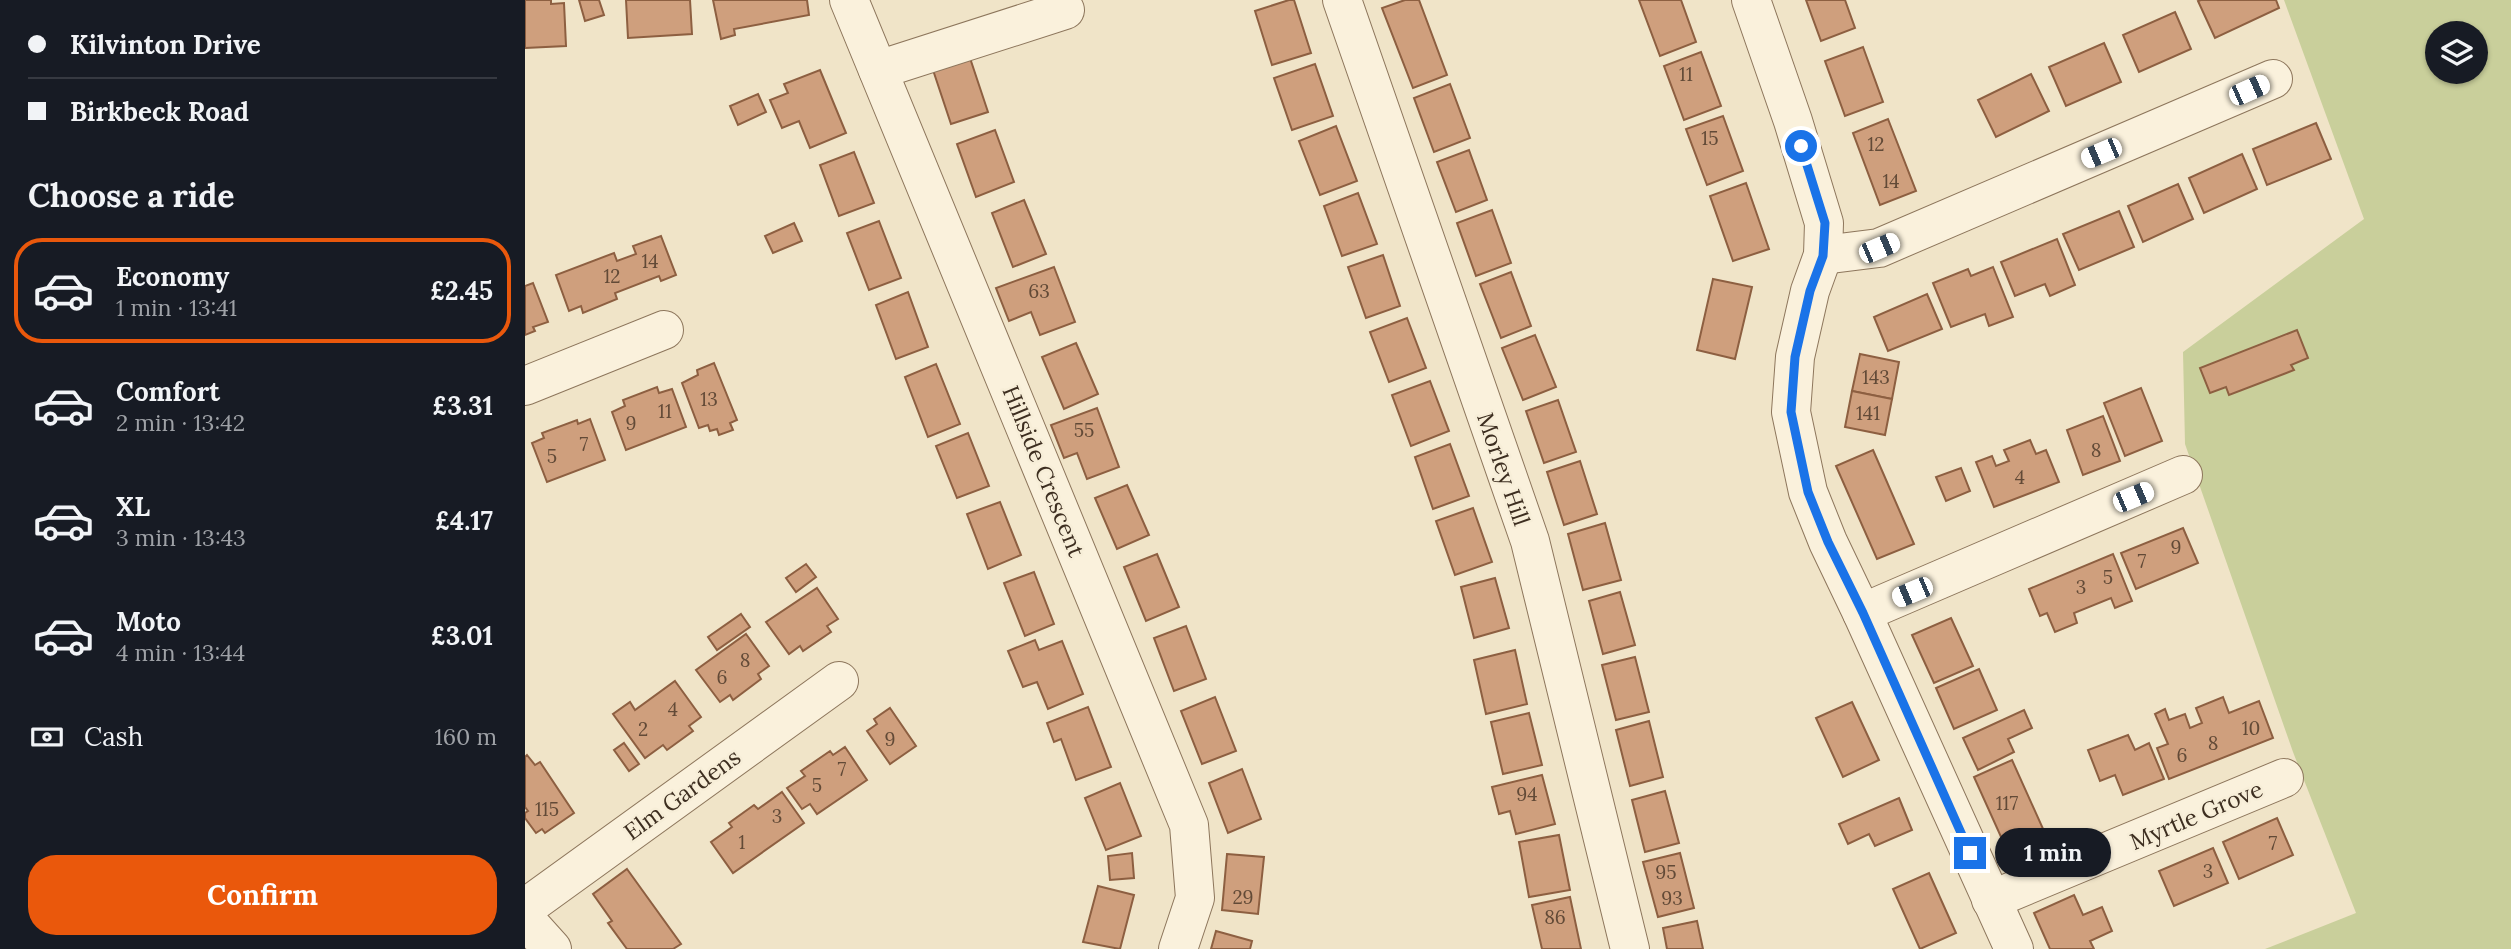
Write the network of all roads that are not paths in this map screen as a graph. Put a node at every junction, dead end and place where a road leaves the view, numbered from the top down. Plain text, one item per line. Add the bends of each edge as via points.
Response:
1 (849, 0) edge
2 (1342, 0) edge
3 (1751, 0) edge
4 (1065, 10) dead end
5 (878, 70) junction
6 (2273, 79) dead end
7 (1823, 256) junction
8 (664, 330) dead end
9 (525, 386) edge
10 (2183, 475) dead end
11 (1863, 613) junction
12 (839, 681) dead end
13 (2284, 778) dead end
14 (1991, 900) junction
15 (525, 908) edge
16 (525, 919) edge
17 (552, 949) edge
18 (1178, 949) edge
19 (1630, 949) edge
20 (2014, 949) edge

1 - 5 street, Hillside Crescent
2 - 19 street, Morley Hill via 1529,541
3 - 7 street via 1825,223
4 - 5 street
5 - 18 street, Hillside Crescent via 1189,825 1195,898
6 - 7 street via 1879,248
7 - 11 street via 1795,357 1791,412 1808,492
8 - 9 street
10 - 11 street
11 - 14 street
12 - 15 street, Elm Gardens
13 - 14 street, Myrtle Grove
14 - 20 street
16 - 17 street

